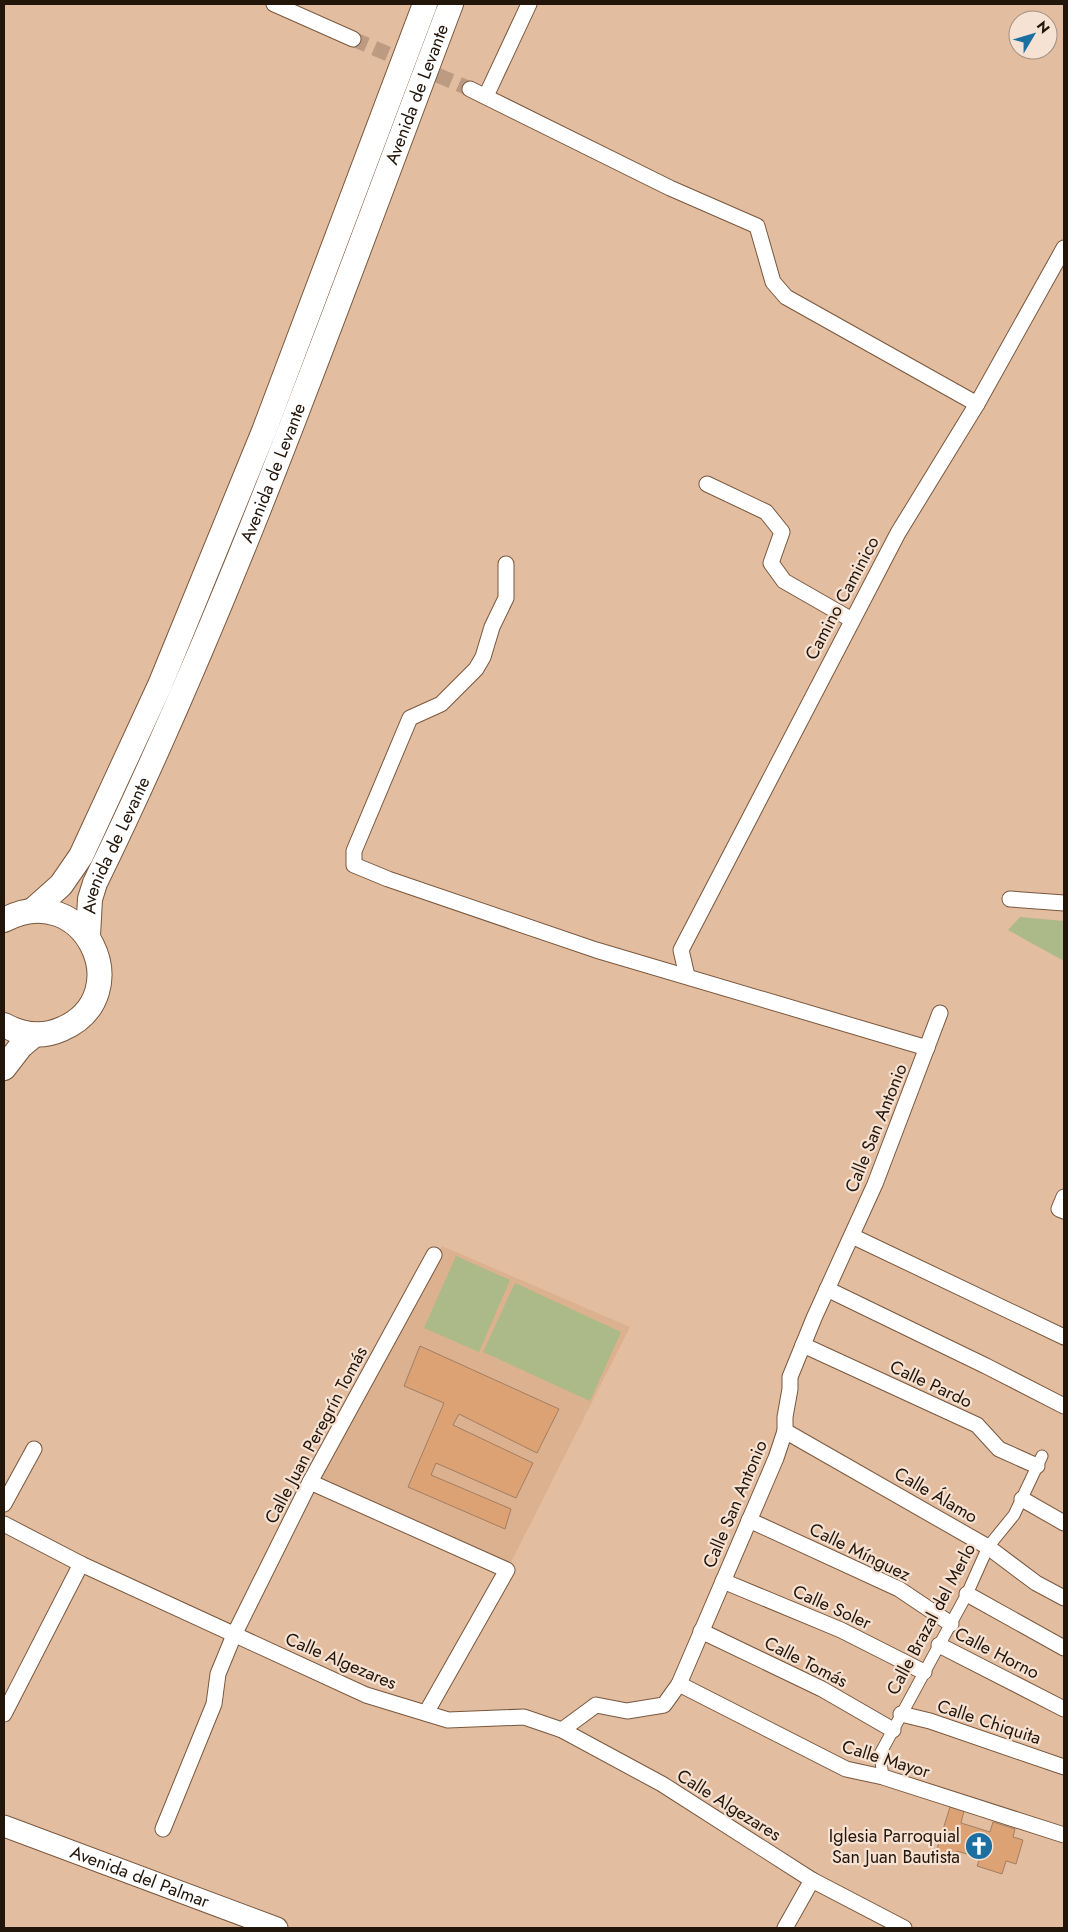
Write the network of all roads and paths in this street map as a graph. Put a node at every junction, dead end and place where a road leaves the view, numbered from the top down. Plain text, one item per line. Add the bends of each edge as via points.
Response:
1 (274, 4) edge
2 (424, 4) edge
3 (451, 4) edge
4 (529, 4) edge
5 (352, 39) tunnel mouth
6 (470, 89) tunnel mouth
7 (486, 96) junction
8 (1064, 248) edge
9 (977, 404) junction
10 (707, 484) dead end
11 (506, 564) dead end
12 (852, 620) junction
13 (1010, 899) dead end
14 (1064, 903) edge
15 (34, 910) junction
16 (4, 920) edge
17 (88, 936) junction
18 (686, 976) junction
19 (940, 1013) dead end
20 (4, 1024) edge
21 (34, 1035) junction
22 (927, 1048) junction
23 (4, 1068) edge
24 (852, 1236) junction
25 (434, 1255) dead end
26 (827, 1289) junction
27 (1064, 1337) edge
28 (803, 1345) junction
29 (1064, 1406) edge
30 (785, 1431) junction
31 (34, 1449) dead end
32 (1040, 1461) joint
33 (310, 1482) junction
34 (1022, 1499) junction
35 (4, 1504) edge
36 (749, 1520) junction
37 (1064, 1523) edge
38 (4, 1524) edge
39 (988, 1546) junction
40 (81, 1564) junction
41 (723, 1581) junction
42 (967, 1594) junction
43 (1064, 1598) edge
44 (951, 1624) junction
45 (701, 1630) junction
46 (234, 1635) junction
47 (939, 1645) junction
48 (1064, 1648) edge
49 (924, 1672) junction
50 (679, 1684) junction
51 (1064, 1709) edge
52 (426, 1713) junction
53 (4, 1714) edge
54 (901, 1714) junction
55 (562, 1730) junction
56 (893, 1730) junction
57 (1064, 1766) edge
58 (883, 1777) junction
59 (4, 1826) edge
60 (163, 1828) dead end
61 (1064, 1835) edge
62 (812, 1880) junction
63 (276, 1928) edge
64 (785, 1928) edge
65 (904, 1928) edge

1 - 5 street
2 - 15 main road, Avenida de Levante via 264,431 160,685 81,856 61,885
3 - 17 main road, Avenida de Levante via 217,614 95,883 90,899
4 - 7 street
6 - 7 street
7 - 9 street via 670,188 757,226 773,282 786,297
8 - 9 street, Camino Caminico
9 - 12 street, Camino Caminico via 898,533
10 - 12 street via 766,512 782,532 771,563 784,581
11 - 18 street via 506,598 476,669 441,704 410,718 354,851 354,865 596,950
12 - 18 street, Camino Caminico via 681,950
13 - 14 street
15 - 16 main road
15 - 17 main road via 58,914 75,923
17 - 21 main road via 100,968 97,992 92,1002 86,1012 68,1027
18 - 22 street
19 - 22 street, Calle San Antonio
20 - 21 main road
21 - 23 main road
22 - 24 street, Calle San Antonio
24 - 26 street, Calle San Antonio
24 - 27 street
25 - 33 street, Calle Juan Peregrín Tomás
26 - 28 street, Calle San Antonio
26 - 29 street
28 - 30 street, Calle San Antonio via 790,1377
28 - 32 street, Calle Pardo via 977,1425 999,1449
30 - 36 street, Calle San Antonio
30 - 39 street, Calle Álamo
31 - 35 street
32 - 34 street, Calle Brazal del Merlo
33 - 46 street, Calle Juan Peregrín Tomás
33 - 52 street via 507,1570
34 - 37 street
34 - 39 street, Calle Brazal del Merlo via 1014,1515
36 - 41 street, Calle San Antonio
36 - 44 street, Calle Mínguez via 899,1589
38 - 40 street, Calle Algezares
39 - 42 street, Calle Brazal del Merlo
39 - 43 street, Calle Álamo via 1036,1584
40 - 46 street, Calle Algezares
40 - 53 street
41 - 45 street, Calle San Antonio
41 - 49 street, Calle Soler via 842,1630
42 - 44 street, Calle Brazal del Merlo
42 - 48 street
44 - 47 street, Calle Brazal del Merlo
45 - 50 street, Calle San Antonio
45 - 56 street, Calle Tomás via 822,1689
46 - 52 street, Calle Algezares via 366,1695
46 - 60 street, Calle Juan Peregrín Tomás via 218,1674 214,1704
47 - 49 street, Calle Brazal del Merlo
47 - 51 street, Calle Horno
49 - 54 street, Calle Brazal del Merlo
50 - 55 street, Calle San Antonio via 664,1705 627,1712 596,1704
50 - 58 street, Calle Mayor via 846,1769
52 - 55 street, Calle Algezares via 448,1720 524,1717
54 - 56 street, Calle Brazal del Merlo
54 - 57 street, Calle Chiquita
55 - 62 street, Calle Algezares via 662,1784
56 - 58 street, Calle Brazal del Merlo via 880,1754
58 - 61 street, Calle Mayor
59 - 63 main road, Avenida del Palmar
62 - 64 street
62 - 65 street, Calle Algezares

